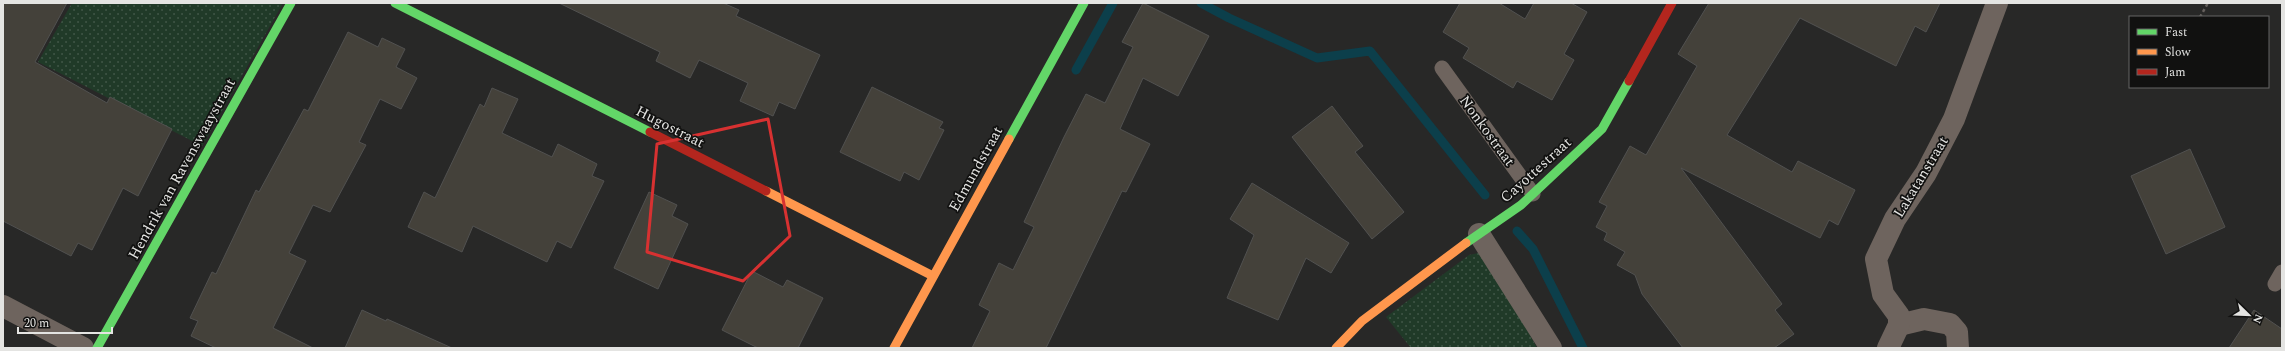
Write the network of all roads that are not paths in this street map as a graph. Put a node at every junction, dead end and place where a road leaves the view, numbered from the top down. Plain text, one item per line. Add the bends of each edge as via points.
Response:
1 (291, 3) edge
2 (395, 3) edge
3 (1084, 3) edge
4 (1672, 3) edge
5 (1997, 3) edge
6 (1442, 68) dead end
7 (1533, 194) junction
8 (1479, 234) junction
9 (933, 276) junction
10 (3, 306) edge
11 (1899, 325) junction
12 (83, 348) edge
13 (97, 348) edge
14 (894, 348) edge
15 (1336, 348) edge
16 (1550, 348) edge
17 (1888, 348) edge
18 (1958, 348) edge

1 - 13 street, Hendrik van Ravenswaaystraat
2 - 9 street, Hugostraat
3 - 9 street, Edmundstraat
4 - 7 street, Cayottestraat via 1602,129
5 - 11 street, Lakatanstraat via 1954,119 1926,173 1895,219 1876,259 1883,294 1899,316
6 - 7 lane, Nonkostraat
7 - 8 street, Cayottestraat
8 - 15 street, Cayottestraat via 1362,321
8 - 16 street
9 - 14 street, Edmundstraat
10 - 12 street
11 - 17 street
11 - 18 street via 1924,319 1950,324 1957,332

